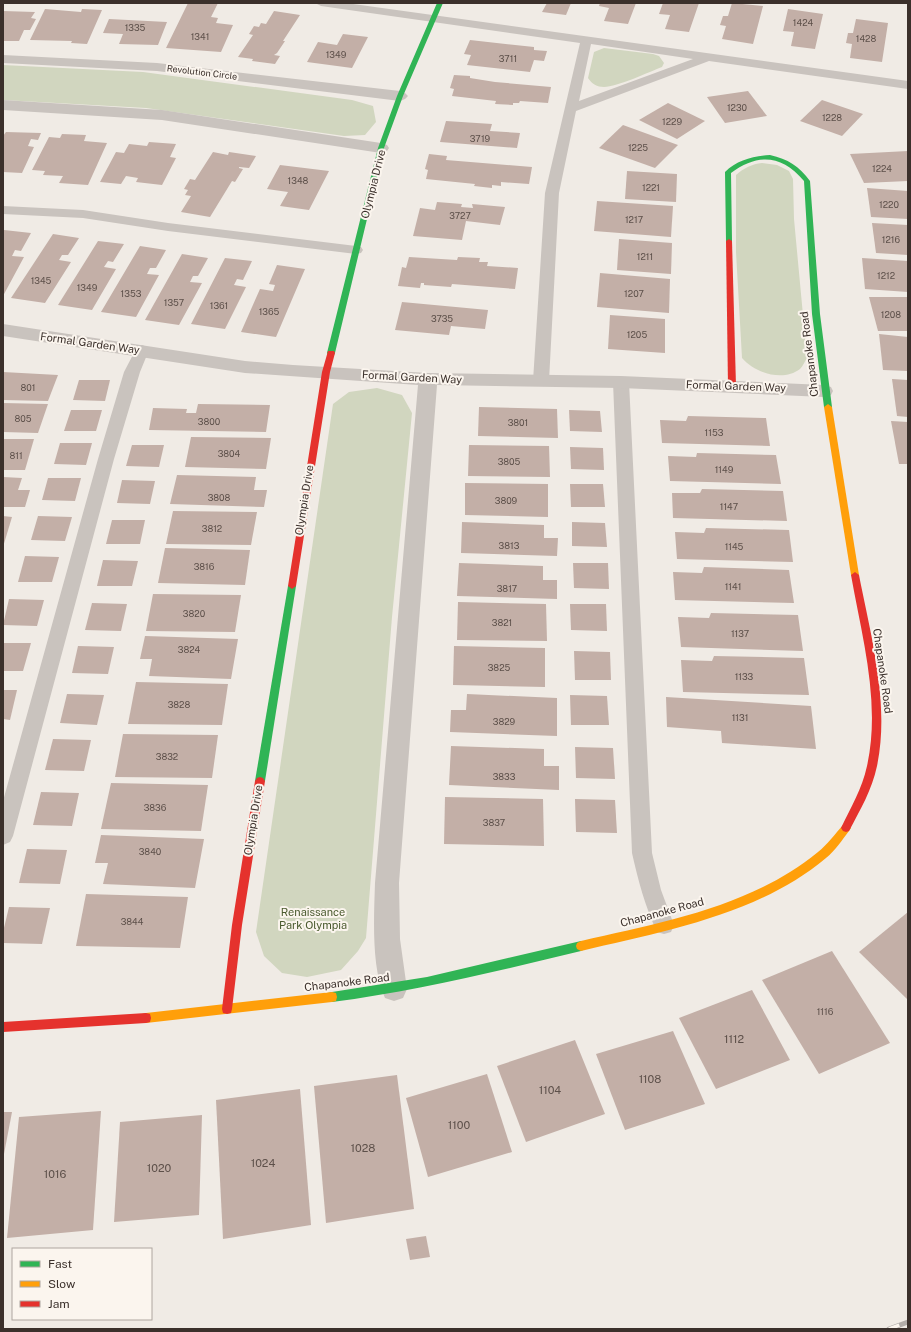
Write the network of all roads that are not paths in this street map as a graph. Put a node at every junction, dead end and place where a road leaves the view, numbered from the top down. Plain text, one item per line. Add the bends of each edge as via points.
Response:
1 (321, 3) edge
2 (438, 3) edge
3 (432, 19) junction
4 (586, 40) junction
5 (708, 57) junction
6 (3, 59) edge
7 (908, 85) edge
8 (400, 96) junction
9 (3, 105) edge
10 (570, 109) junction
11 (381, 148) junction
12 (3, 210) edge
13 (356, 250) junction
14 (3, 330) edge
15 (142, 350) junction
16 (326, 372) junction
17 (428, 379) junction
18 (541, 382) junction
19 (621, 382) junction
20 (732, 386) junction
21 (824, 391) junction
22 (3, 836) edge
23 (664, 925) junction
24 (394, 988) junction
25 (227, 1009) junction
26 (3, 1026) edge

1 - 3 lane
2 - 3 street, Olympia Drive
3 - 4 lane
3 - 8 street, Olympia Drive
4 - 5 lane
4 - 10 lane
5 - 7 lane
5 - 10 lane
6 - 8 street, Revolution Circle via 157,66
8 - 11 street, Olympia Drive
9 - 11 street via 162,115
10 - 18 lane via 552,193
11 - 13 street, Olympia Drive
12 - 13 lane via 83,214
13 - 16 street, Olympia Drive
14 - 15 street, Formal Garden Way
15 - 16 street, Formal Garden Way via 245,367
15 - 22 lane via 132,372 106,459
16 - 17 street, Formal Garden Way
16 - 25 street, Olympia Drive via 238,917
17 - 18 street, Formal Garden Way
17 - 24 street via 387,884 387,938
18 - 19 street, Formal Garden Way
19 - 20 street, Formal Garden Way
19 - 23 lane via 642,853 651,890
20 - 21 street, Formal Garden Way
20 - 21 street, Chapanoke Road via 728,172 735,164 743,161 769,157 791,163 803,172 807,181 811,265
21 - 23 street, Chapanoke Road via 878,708 878,740 872,773 853,819 810,865 783,884
23 - 24 street, Chapanoke Road via 498,966
24 - 25 street, Chapanoke Road
25 - 26 street, Chapanoke Road via 62,1025

